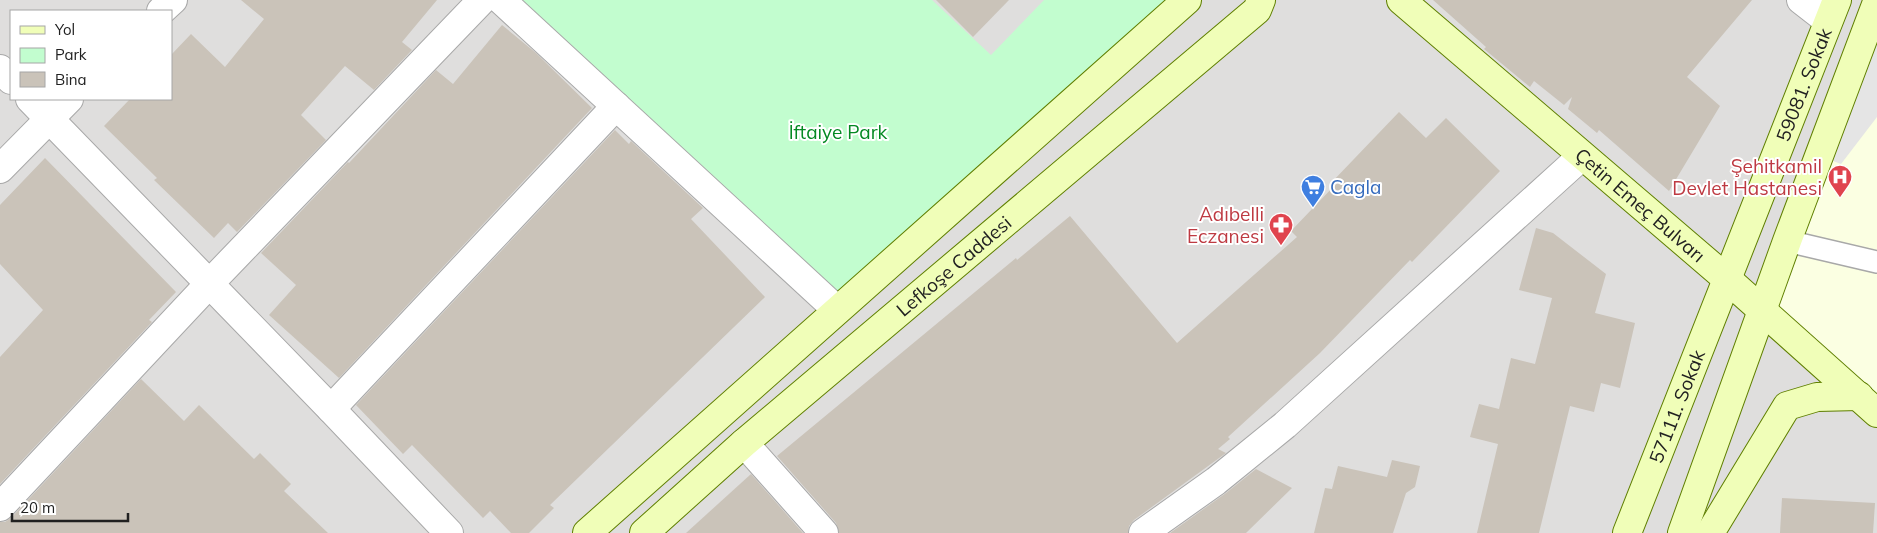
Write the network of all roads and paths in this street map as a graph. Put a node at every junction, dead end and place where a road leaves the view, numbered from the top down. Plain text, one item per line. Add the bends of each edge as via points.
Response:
1 (173, 0) edge
2 (482, 0) edge
3 (501, 0) edge
4 (1187, 0) edge
5 (1261, 0) edge
6 (1401, 0) edge
7 (1801, 0) edge
8 (1877, 2) edge
9 (162, 10) edge
10 (1832, 11) edge
11 (0, 69) edge
12 (10, 79) edge
13 (31, 100) edge
14 (68, 100) edge
15 (616, 106) junction
16 (49, 118) junction
17 (1582, 156) junction
18 (0, 168) edge
19 (1787, 241) junction
20 (1877, 262) edge
21 (1727, 279) junction
22 (209, 284) junction
23 (836, 310) junction
24 (1762, 311) junction
25 (1868, 404) edge
26 (331, 409) junction
27 (744, 444) junction
28 (0, 507) edge
29 (449, 533) edge
30 (587, 533) edge
31 (644, 533) edge
32 (824, 533) edge
33 (1143, 533) edge
34 (1627, 533) edge
35 (1682, 533) edge
36 (1710, 533) edge

1 - 9 street
2 - 22 street
3 - 15 street
4 - 23 main road
5 - 27 main road, Lefkoşe Caddesi via 1257,10
6 - 17 main road, Çetin Emeç Bulvarı
7 - 10 street
8 - 19 main road, 59081. Sokak
10 - 21 main road, 59081. Sokak
11 - 12 street
13 - 16 street
14 - 16 street
15 - 23 street
15 - 26 street
16 - 18 street
16 - 22 street
17 - 21 main road, Çetin Emeç Bulvarı
17 - 33 street via 1285,424 1216,481
19 - 20 lane
19 - 24 main road, 59081. Sokak
21 - 24 main road, Çetin Emeç Bulvarı
21 - 34 main road, 57111. Sokak
22 - 26 street
22 - 28 street
23 - 30 main road
24 - 25 main road, Çetin Emeç Bulvarı
24 - 35 main road, 59081. Sokak
25 - 36 main road via 1817,397 1788,406
26 - 29 street
27 - 31 main road, Lefkoşe Caddesi
27 - 32 street

